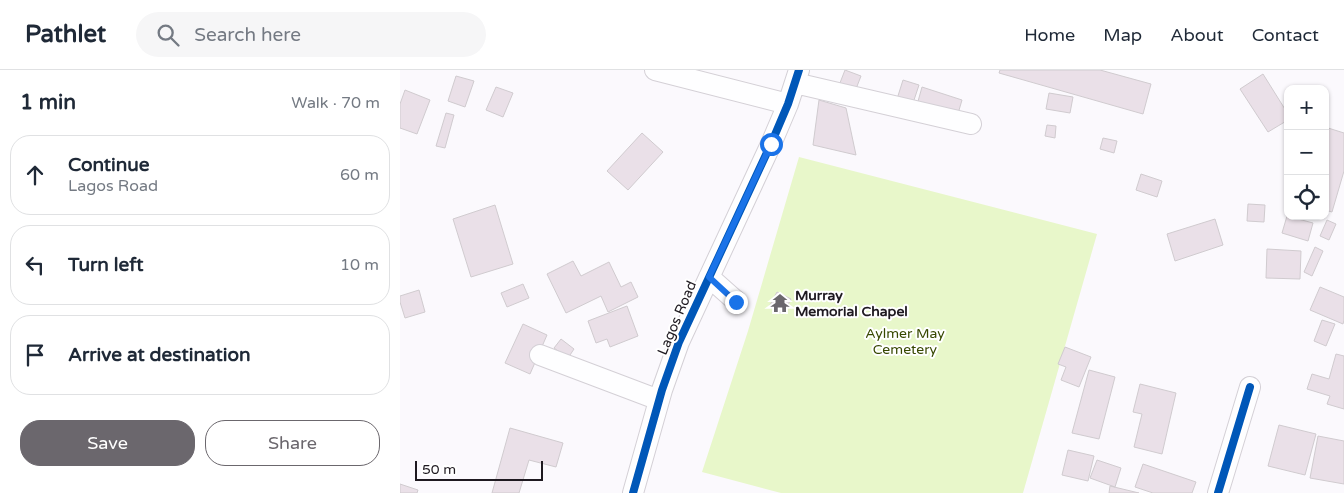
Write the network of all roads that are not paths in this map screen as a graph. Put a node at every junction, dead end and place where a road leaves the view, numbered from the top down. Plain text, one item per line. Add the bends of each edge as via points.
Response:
1 (655, 70) edge
2 (797, 77) edge
3 (788, 104) junction
4 (971, 124) dead end
5 (709, 277) junction
6 (736, 302) dead end
7 (540, 355) dead end
8 (1250, 387) dead end
9 (659, 400) junction
10 (633, 493) edge
11 (1218, 493) edge

1 - 3 street
2 - 3 street, Lagos Road
2 - 4 street
3 - 5 street, Lagos Road
5 - 6 street
5 - 9 street, Lagos Road via 679,342
7 - 9 street
8 - 11 street
9 - 10 street, Lagos Road

